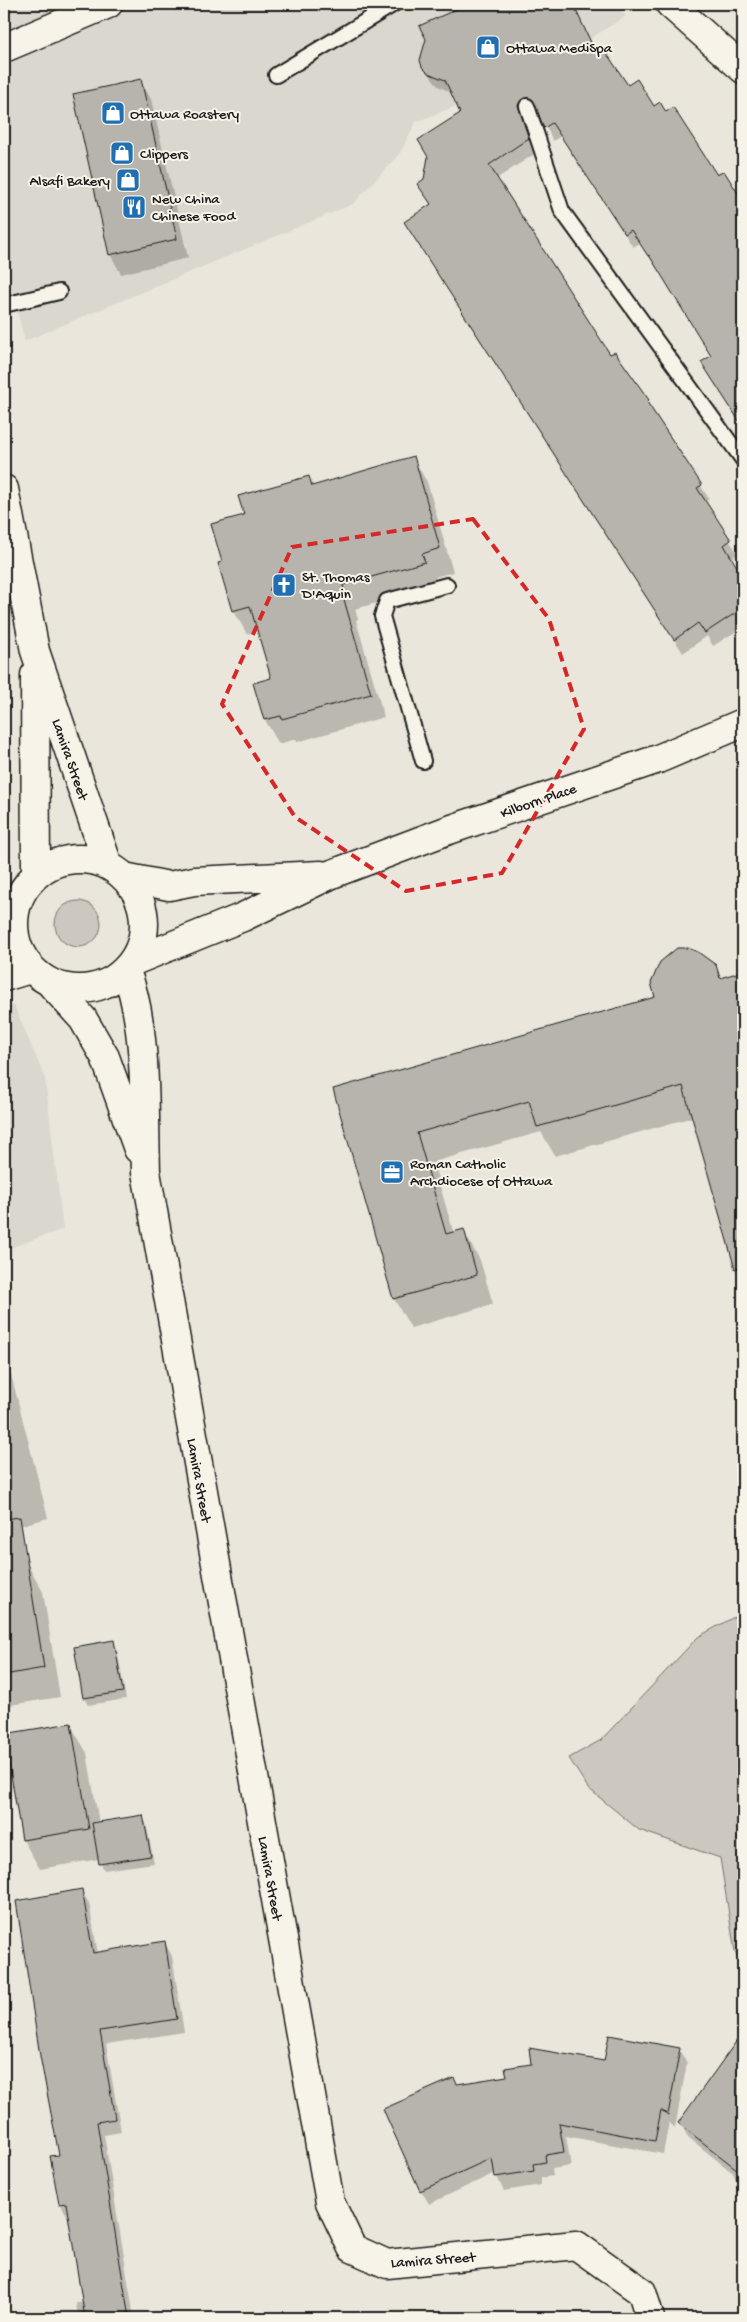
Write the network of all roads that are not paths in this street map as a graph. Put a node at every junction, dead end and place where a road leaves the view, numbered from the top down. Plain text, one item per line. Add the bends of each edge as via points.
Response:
1 (108, 4) edge
2 (394, 4) edge
3 (670, 4) edge
4 (4, 48) edge
5 (743, 69) edge
6 (276, 75) dead end
7 (527, 106) dead end
8 (59, 292) dead end
9 (4, 304) edge
10 (743, 460) edge
11 (4, 489) edge
12 (447, 585) dead end
13 (35, 652) junction
14 (743, 724) edge
15 (424, 761) dead end
16 (116, 871) junction
17 (36, 874) junction
18 (332, 874) junction
19 (10, 903) edge
20 (130, 966) junction
21 (30, 969) junction
22 (4, 977) edge
23 (52, 985) junction
24 (146, 1172) junction
25 (650, 2318) edge

1 - 4 street
2 - 6 lane
3 - 5 street
7 - 10 lane via 562,211
8 - 9 lane
11 - 13 street, Lamira Street
12 - 15 lane via 387,601 382,616
13 - 16 street, Lamira Street
13 - 17 street, Lamira Street
14 - 18 street, Kilborn Place via 658,758
16 - 17 street via 90,859 70,859 52,864
16 - 18 street, Kilborn Place via 169,886 194,881
16 - 20 street via 138,895 144,917 143,939
17 - 19 street
18 - 20 street, Kilborn Place
19 - 21 street via 17,948
20 - 23 street via 104,986 78,990
20 - 24 street, Lamira Street via 142,1052
21 - 22 street
21 - 23 street
23 - 24 street, Lamira Street via 84,1019 105,1057
24 - 25 street, Lamira Street via 330,2202 352,2248 387,2264 576,2244 642,2292

